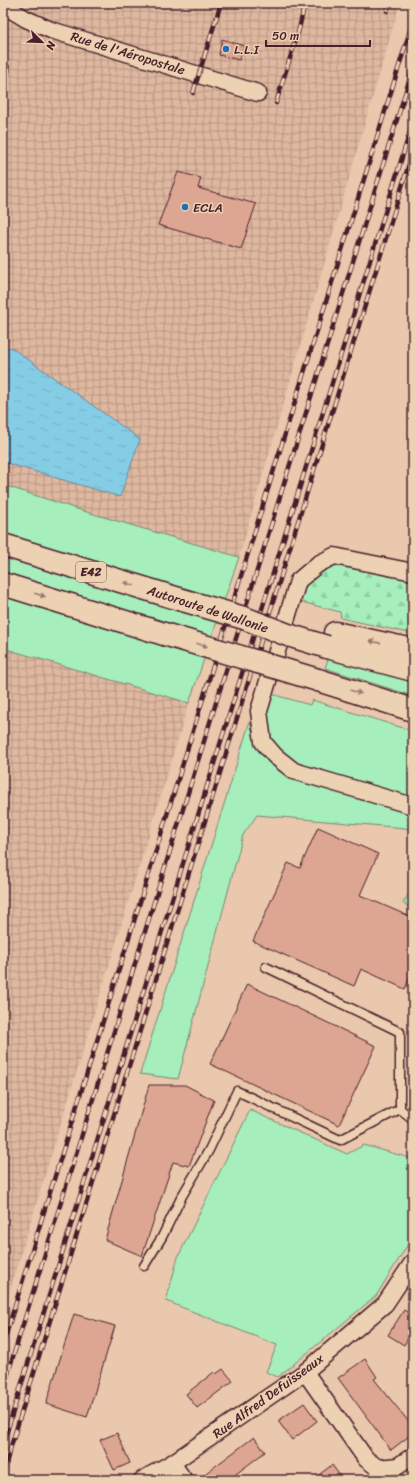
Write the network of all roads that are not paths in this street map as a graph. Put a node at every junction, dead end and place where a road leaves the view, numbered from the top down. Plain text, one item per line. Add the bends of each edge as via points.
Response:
1 (3, 5) edge
2 (3, 65) edge
3 (3, 80) edge
4 (258, 93) dead end
5 (3, 545) edge
6 (413, 572) edge
7 (3, 584) edge
8 (331, 640) junction
9 (413, 650) edge
10 (413, 670) edge
11 (413, 710) edge
12 (413, 806) edge
13 (266, 967) dead end
14 (400, 1109) junction
15 (413, 1119) edge
16 (413, 1262) edge
17 (144, 1266) dead end
18 (305, 1372) junction
19 (413, 1456) edge
20 (172, 1463) junction
21 (142, 1480) edge
22 (184, 1480) edge

1 - 4 street, Rue de l'Aéropostale via 51,30
2 - 3 lane
8 -> 5 highway, Autoroute de Wallonie / E42, bridge via 288,635 244,618
6 - 12 street via 334,556 318,564 298,581 259,711 263,742 275,756 294,771
7 -> 11 highway, bridge
9 -> 8 highway
8 - 10 highway, Autoroute de Wallonie / E42
13 - 14 lane via 400,1032
14 - 15 lane
14 - 17 lane via 340,1140 237,1091 162,1237
16 - 18 street, Rue Alfred Defuisseaux via 385,1304
18 - 19 street via 366,1459 378,1468 398,1466
18 - 20 street, Rue Alfred Defuisseaux
20 - 21 street, Rue Alfred Defuisseaux
20 - 22 street

